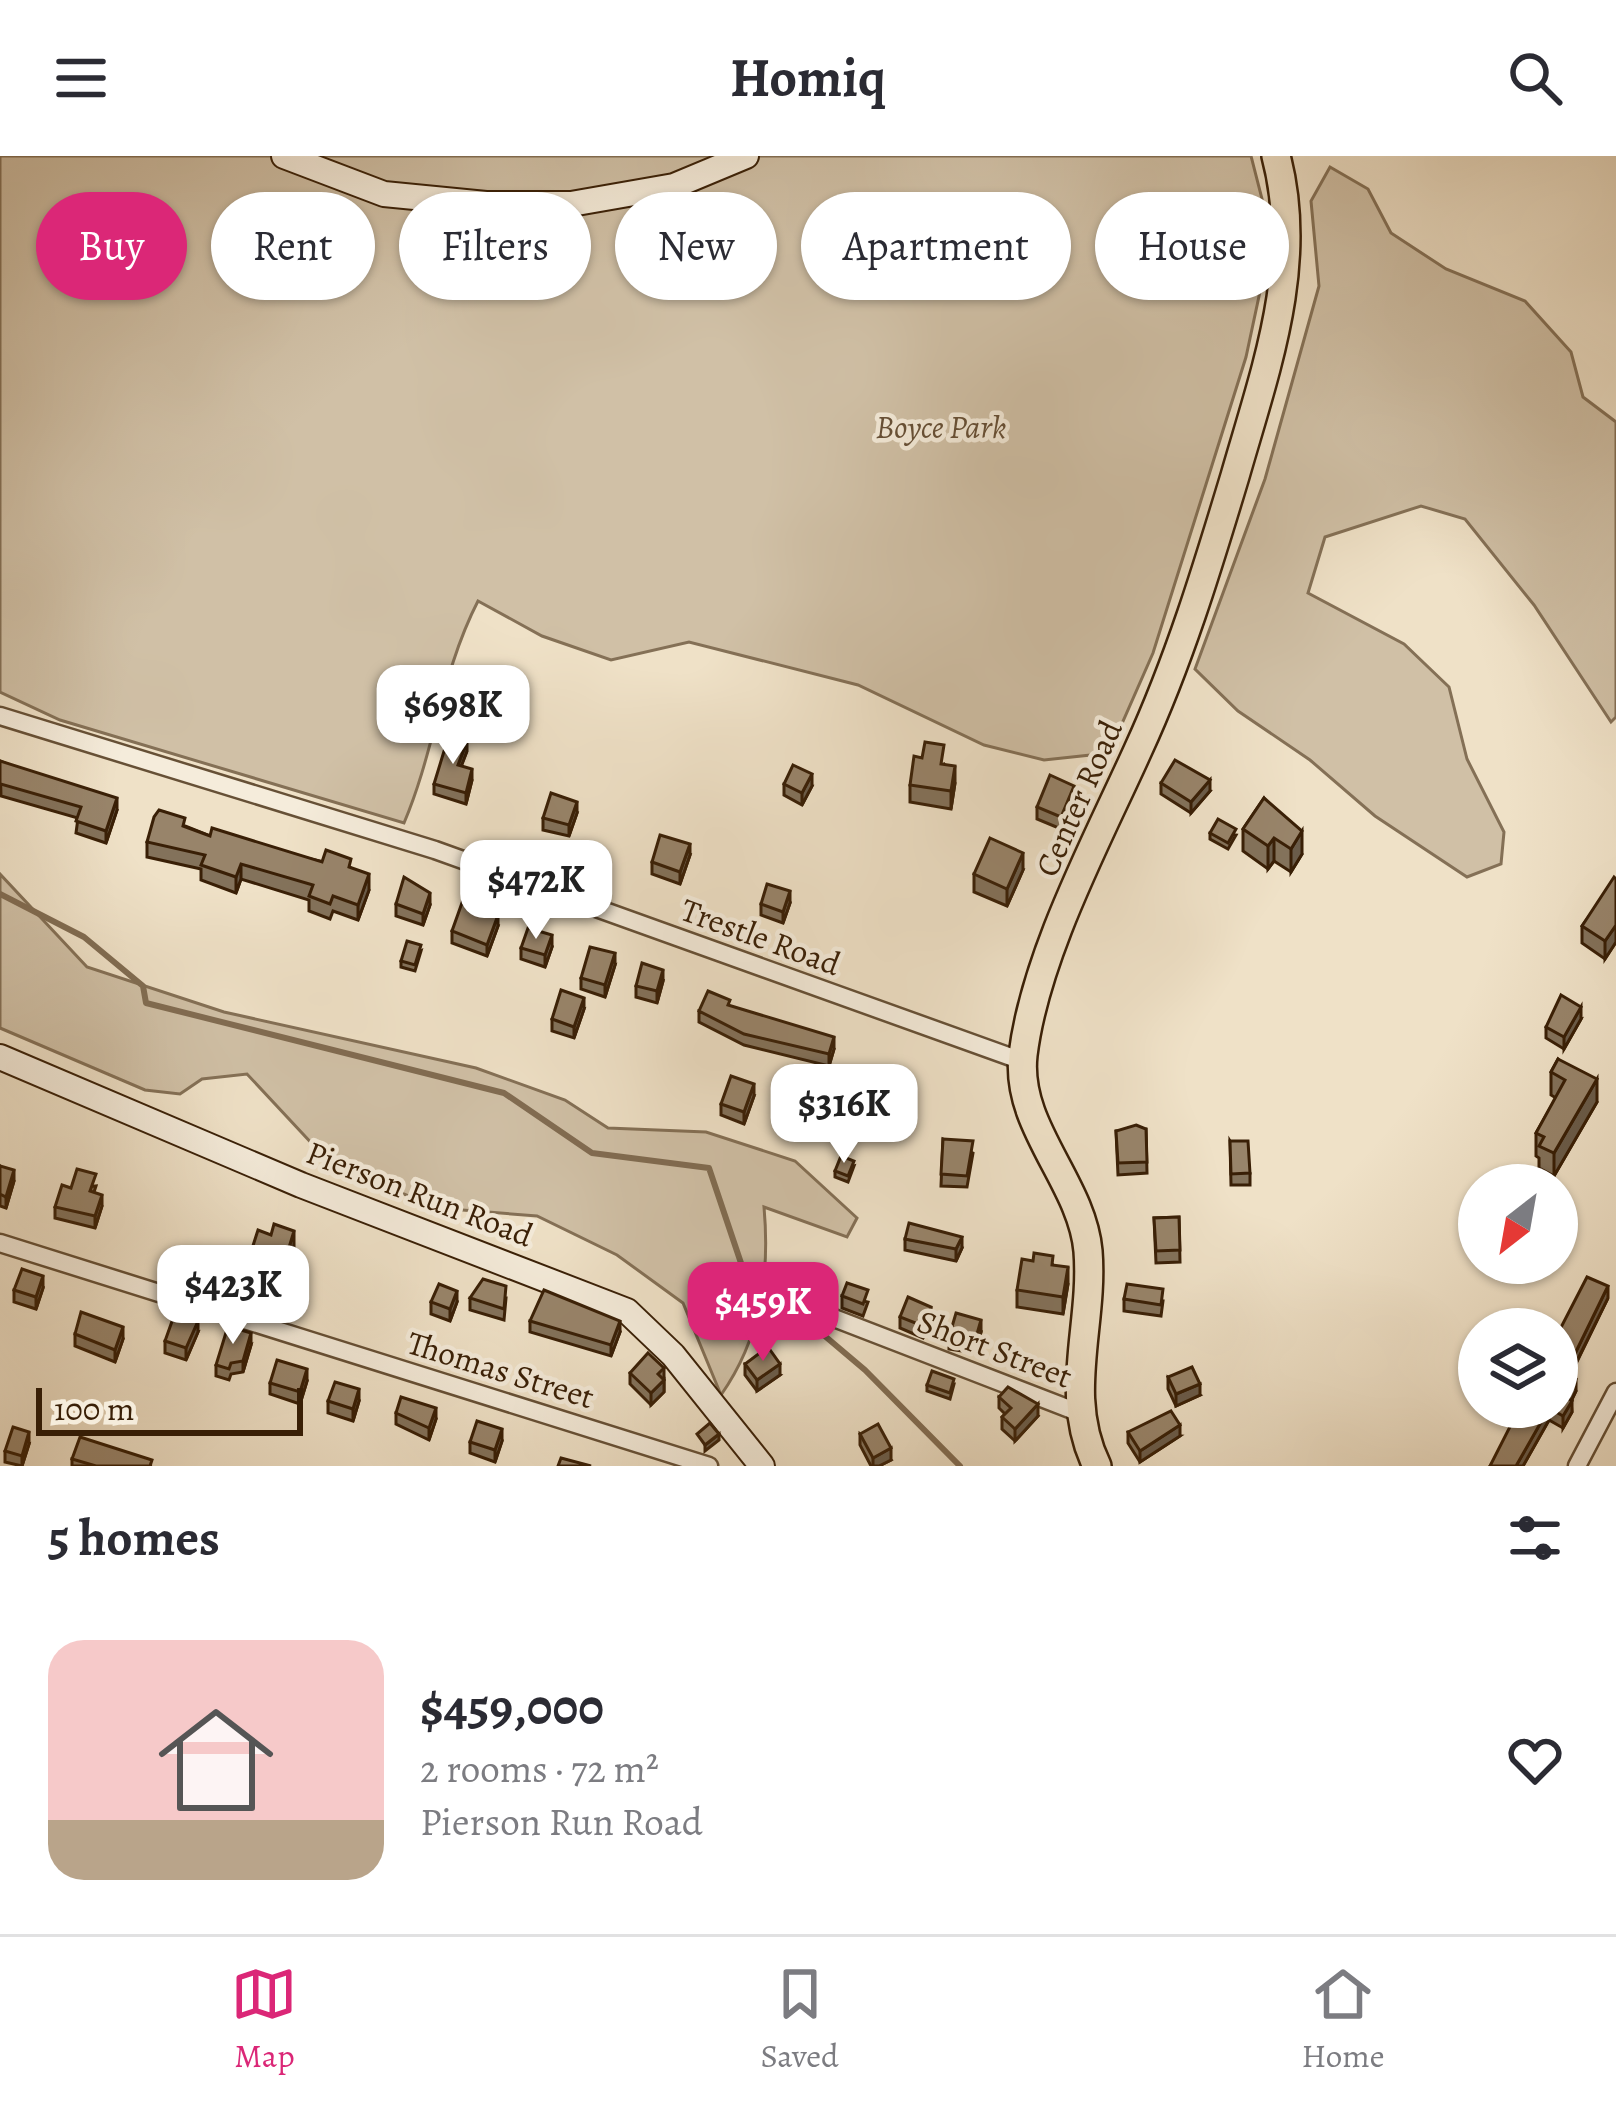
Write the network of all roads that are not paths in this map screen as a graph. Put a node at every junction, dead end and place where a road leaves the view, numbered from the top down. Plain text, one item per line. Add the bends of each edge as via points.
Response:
1 (284, 156) edge
2 (746, 156) edge
3 (1276, 156) edge
4 (0, 716) edge
5 (0, 1057) edge
6 (1022, 1060) junction
7 (0, 1243) edge
8 (821, 1313) dead end
9 (1616, 1392) edge
10 (1080, 1413) junction
11 (709, 1466) edge
12 (762, 1466) edge
13 (1097, 1466) edge
14 (1577, 1466) edge

1 - 2 street via 384,194 487,204 571,204 674,186
3 - 6 main road, Center Road via 1286,255 1271,351 1172,675 1055,945
4 - 6 street, Trestle Road via 435,850
5 - 12 street, Pierson Run Road via 302,1185 614,1304 646,1325
6 - 10 main road, Center Road via 1035,1123 1080,1211 1088,1250
7 - 11 street, Thomas Street
8 - 10 street, Short Street
9 - 14 street
10 - 13 main road, Center Road

